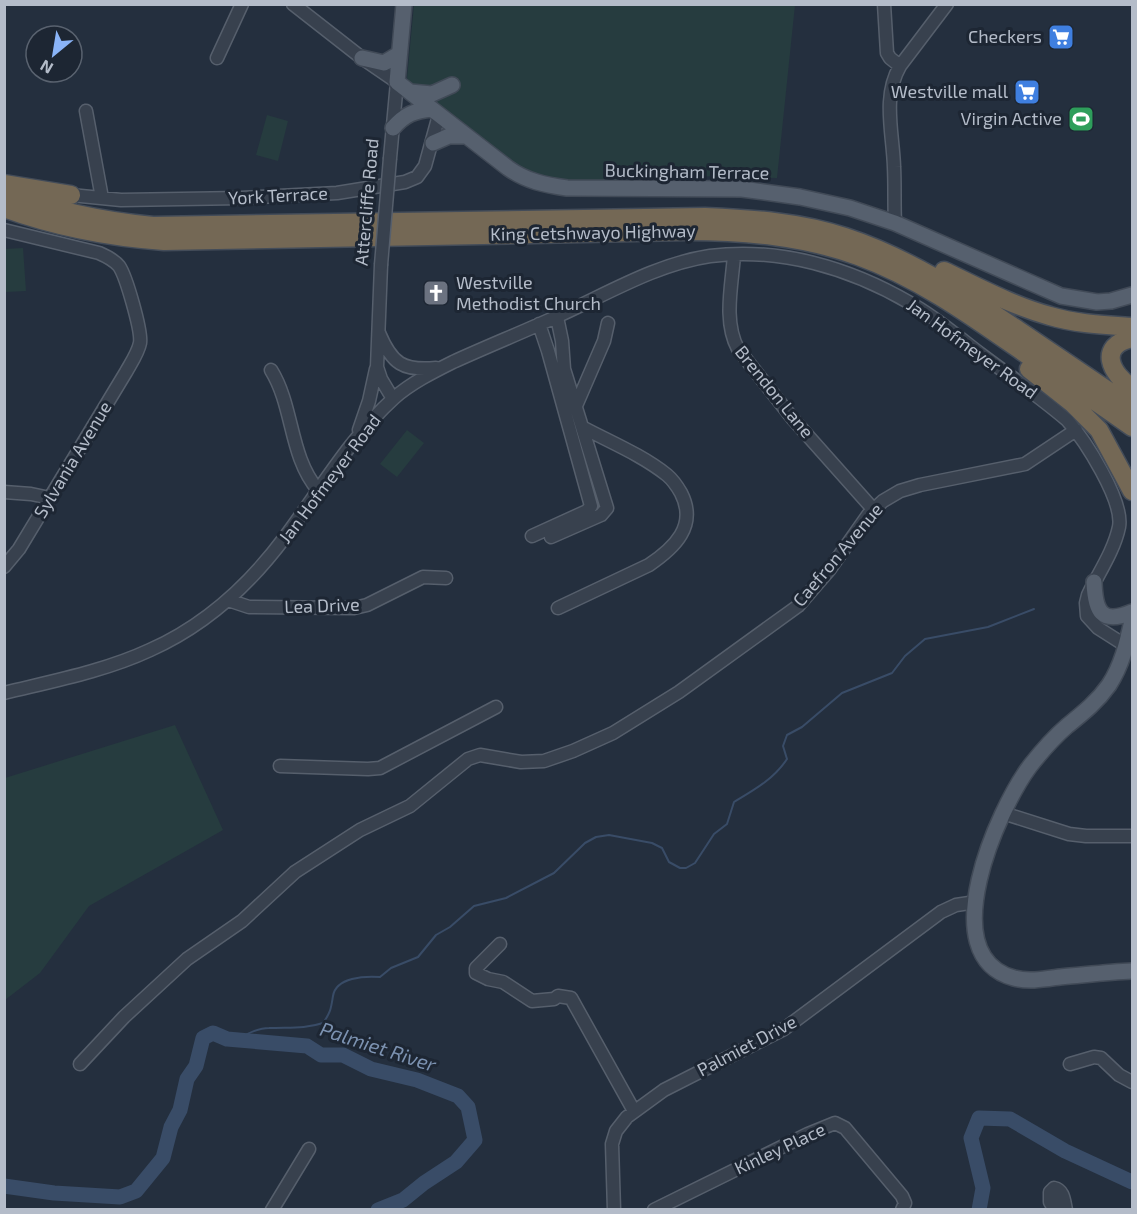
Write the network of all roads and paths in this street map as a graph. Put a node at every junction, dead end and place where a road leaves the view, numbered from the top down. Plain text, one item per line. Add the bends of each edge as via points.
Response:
1 (242, 4) edge
2 (293, 4) edge
3 (404, 4) edge
4 (885, 4) edge
5 (947, 4) edge
6 (399, 54) junction
7 (217, 58) dead end
8 (362, 58) junction
9 (900, 66) junction
10 (397, 82) junction
11 (452, 85) dead end
12 (410, 92) junction
13 (86, 111) dead end
14 (436, 112) junction
15 (393, 128) junction
16 (467, 136) junction
17 (433, 143) junction
18 (4, 184) edge
19 (4, 193) edge
20 (71, 195) joint
21 (102, 198) junction
22 (4, 208) edge
23 (895, 223) junction
24 (4, 231) edge
25 (821, 245) junction
26 (876, 248) junction
27 (734, 255) junction
28 (1132, 295) edge
29 (557, 317) junction
30 (608, 323) dead end
31 (539, 324) junction
32 (378, 329) junction
33 (1130, 337) edge
34 (377, 360) junction
35 (442, 368) junction
36 (271, 370) dead end
37 (1132, 388) edge
38 (393, 399) junction
39 (1132, 406) edge
40 (575, 408) junction
41 (582, 427) junction
42 (1132, 427) edge
43 (1076, 430) junction
44 (355, 439) junction
45 (1131, 489) edge
46 (318, 490) junction
47 (4, 492) edge
48 (50, 498) junction
49 (1132, 507) edge
50 (873, 509) junction
51 (532, 536) dead end
52 (551, 537) dead end
53 (4, 567) edge
54 (446, 578) dead end
55 (1094, 582) junction
56 (228, 600) junction
57 (558, 608) dead end
58 (1132, 612) edge
59 (1132, 621) edge
60 (1129, 647) edge
61 (4, 693) edge
62 (496, 707) dead end
63 (280, 766) dead end
64 (1003, 813) junction
65 (1132, 836) edge
66 (976, 902) junction
67 (500, 944) dead end
68 (1132, 971) edge
69 (80, 1064) dead end
70 (1070, 1064) dead end
71 (1132, 1082) edge
72 (634, 1111) junction
73 (309, 1149) dead end
74 (272, 1209) edge
75 (614, 1209) edge
76 (654, 1209) edge
77 (902, 1209) edge

1 - 7 street
2 - 8 street
3 - 6 main road, Attercliffe Road
4 - 9 street via 887,52
5 - 9 street
6 - 8 main road via 384,63
6 - 10 main road, Attercliffe Road
8 - 10 street
9 - 23 street via 890,94
10 - 12 main road, Buckingham Terrace
10 - 15 street, Attercliffe Road
11 - 12 main road via 432,94
12 - 14 main road, Buckingham Terrace
13 - 21 street
14 - 15 main road via 411,112
14 - 16 main road, Buckingham Terrace
14 - 17 street, York Terrace
15 - 32 street, Attercliffe Road, bridge
16 - 17 main road via 449,136
16 - 23 main road, Buckingham Terrace via 516,174 549,186 764,191 832,204
17 - 21 street, York Terrace via 417,177 372,188 320,195 241,198
18 - 20 highway
19 - 26 highway, King Cetshwayo Highway via 88,218 153,226 705,217 816,230
20 - 21 street, York Terrace
22 - 25 highway, King Cetshwayo Highway via 45,222 138,239 722,231
23 - 28 main road, Buckingham Terrace via 1060,296 1096,302
24 - 48 street, Sylvania Avenue via 99,253 112,261 121,270 140,328 138,351
25 - 42 highway, King Cetshwayo Highway via 884,267 936,293
25 - 45 highway via 931,299 1072,403 1099,430
26 - 33 highway via 927,264 1050,316
26 - 39 highway, King Cetshwayo Highway via 939,279
27 - 29 street, Jan Hofmeyer Road via 711,256 668,267
27 - 43 street, Jan Hofmeyer Road via 772,255 829,267 877,285 911,303
27 - 50 street, Brendon Lane via 729,322 733,340 793,418
29 - 31 street, Jan Hofmeyer Road
29 - 40 street via 564,369
30 - 40 street
31 - 35 street, Jan Hofmeyer Road
31 - 51 street via 591,508
32 - 34 street, Attercliffe Road
32 - 35 street via 387,352 397,362 420,370
33 - 37 highway via 1113,350 1111,364 1118,377
34 - 38 street, Attercliffe Road via 381,379
34 - 44 street via 369,401
35 - 38 street, Jan Hofmeyer Road
36 - 46 street via 282,393 303,470
38 - 44 street, Jan Hofmeyer Road
40 - 41 street
41 - 52 street via 607,508 601,515
41 - 57 street via 668,476 683,498 687,517 678,540 662,556
43 - 50 street, Caefron Avenue via 1025,464 907,488
43 - 55 street, Jan Hofmeyer Road via 1107,484 1119,520 1116,536
44 - 46 street, Jan Hofmeyer Road
45 - 49 highway
46 - 56 street, Jan Hofmeyer Road via 269,558
47 - 48 street
48 - 53 street, Sylvania Avenue
50 - 69 street, Caefron Avenue via 806,599 706,673 613,732 556,757 536,762 480,755 468,759 410,806 360,830 295,872 242,921 187,959
54 - 56 street, Lea Drive via 423,578 354,608 249,607
55 - 58 main road via 1096,606 1102,614 1118,618
55 - 60 street, Jan Hofmeyer Road via 1086,603 1087,616 1098,628
56 - 61 street, Jan Hofmeyer Road via 187,630 147,652
59 - 60 main road
60 - 64 main road via 1102,695 1038,757
62 - 63 street via 380,768
64 - 65 street via 1069,834
64 - 66 main road via 984,864
66 - 68 main road via 977,945 988,963 1003,974 1035,980
66 - 72 street, Palmiet Drive via 956,904 941,912 784,1029 664,1090
67 - 72 street via 476,968 476,973 503,982 532,1001 571,998
70 - 71 street via 1101,1058
72 - 75 street, Palmiet Drive via 613,1137
73 - 74 street
76 - 77 street, Kinley Place via 835,1123 845,1128 899,1192 905,1203

